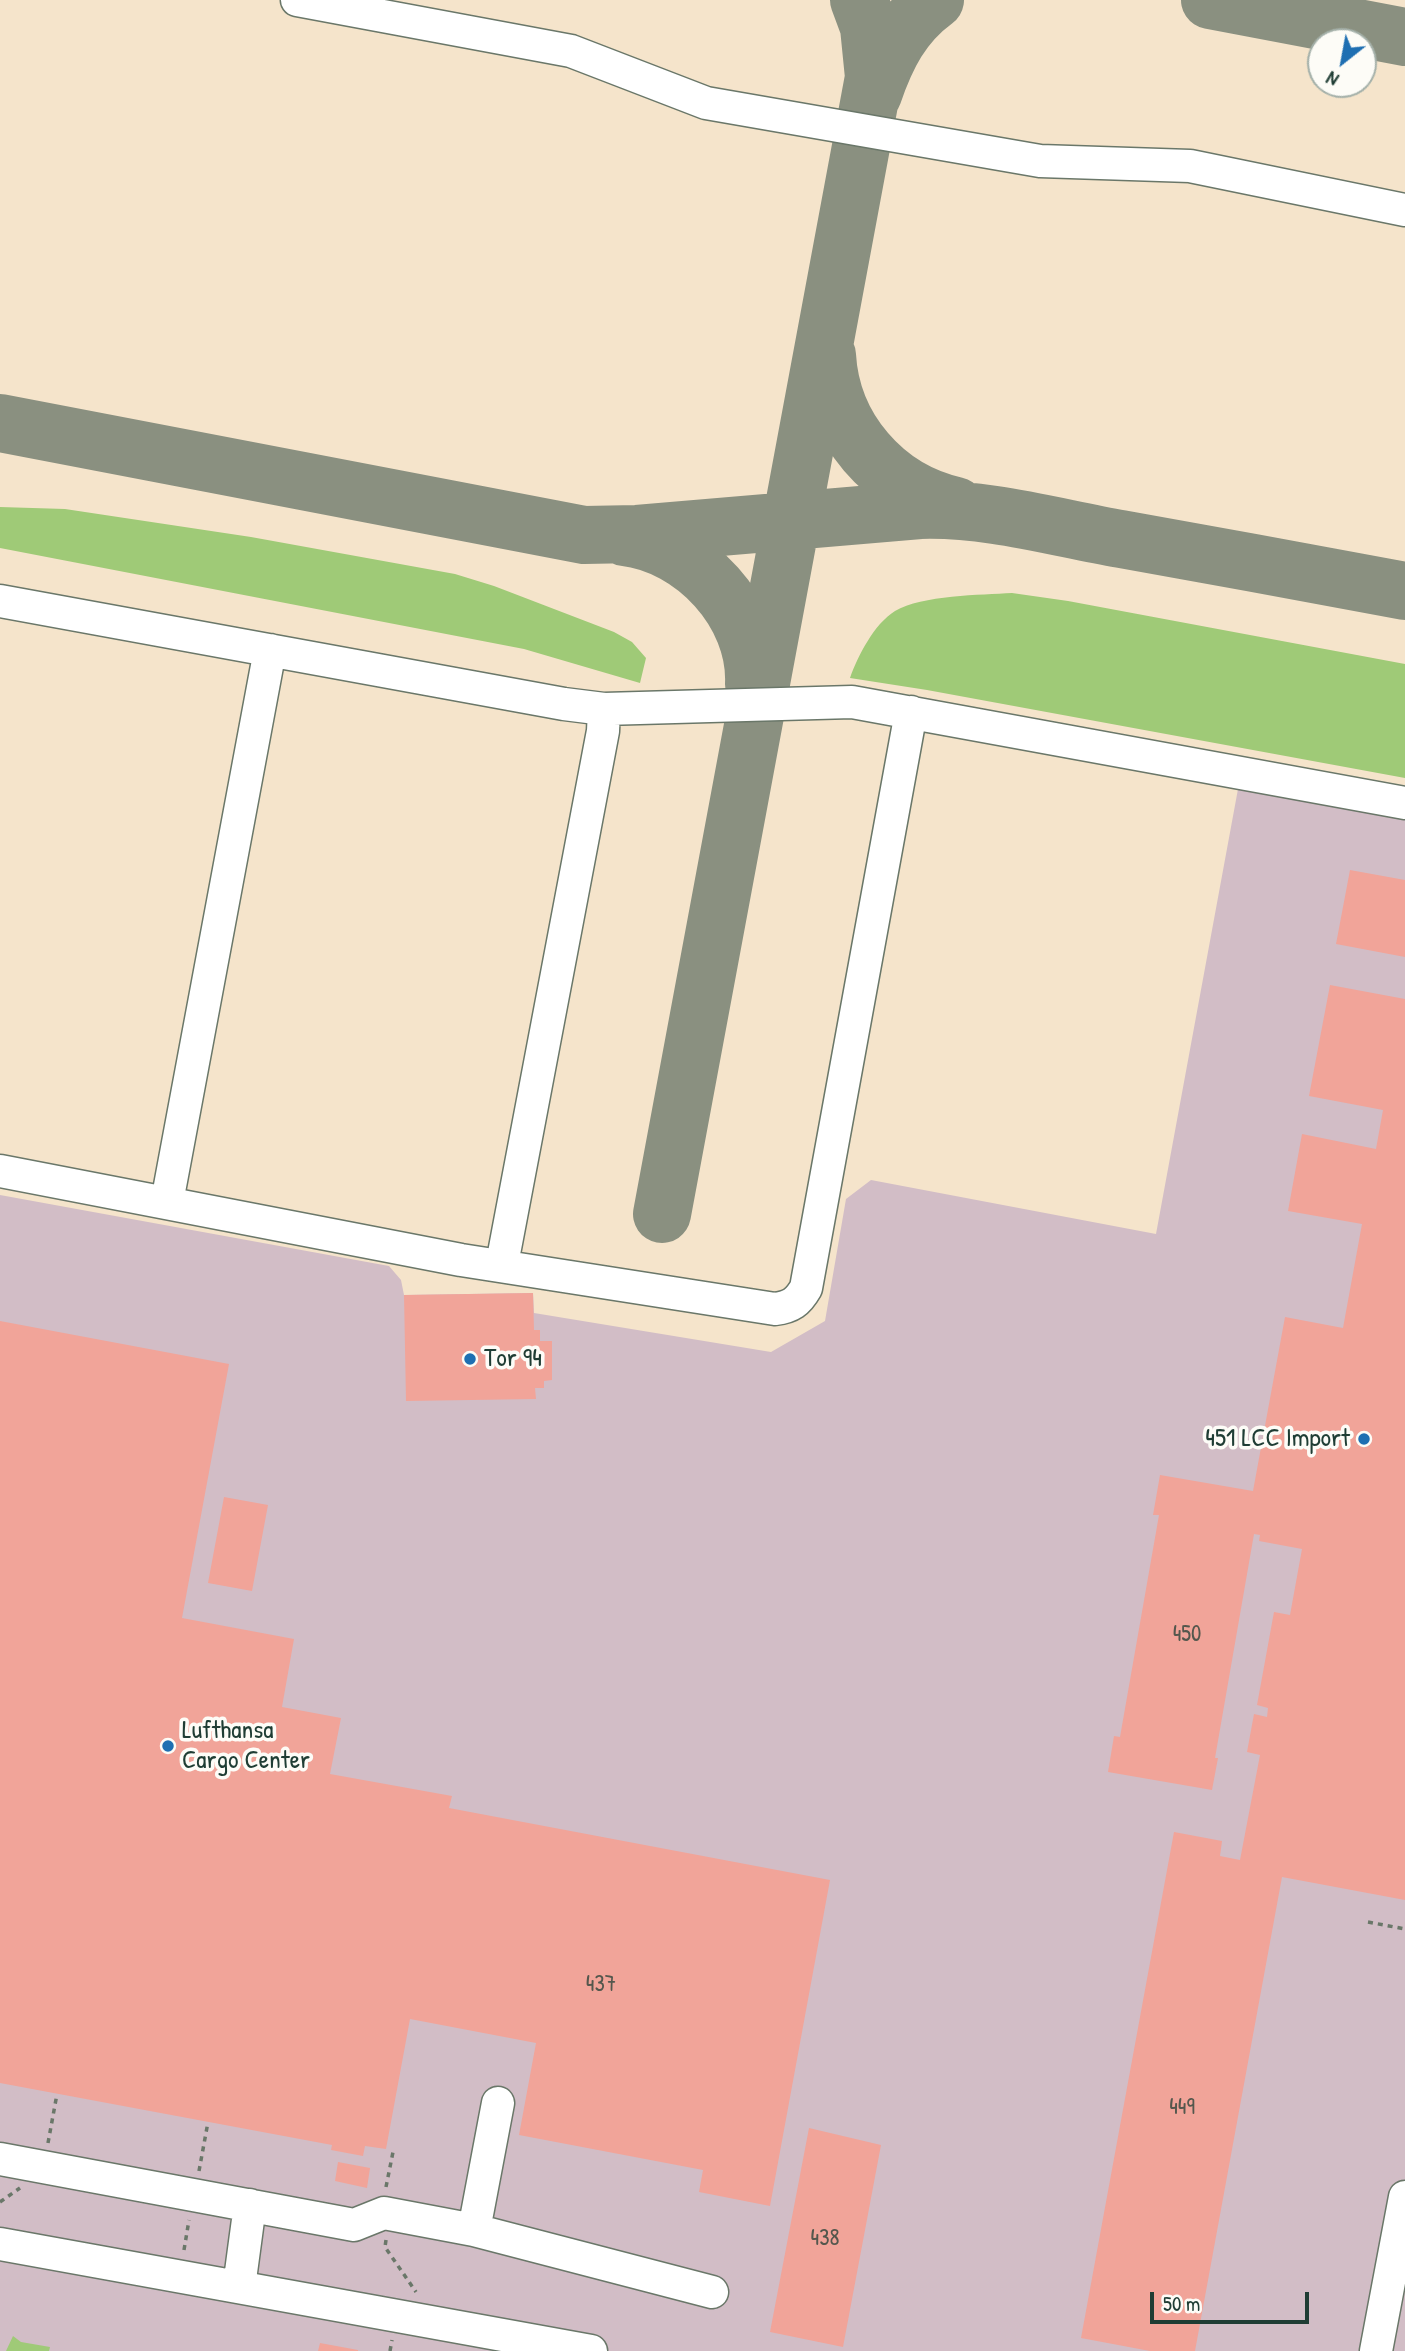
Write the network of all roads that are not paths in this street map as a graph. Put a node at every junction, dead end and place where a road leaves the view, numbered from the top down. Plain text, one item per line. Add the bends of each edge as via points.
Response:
1 (298, 0) edge
2 (1405, 209) edge
3 (0, 601) edge
4 (270, 650) junction
5 (604, 709) junction
6 (911, 712) junction
7 (1405, 803) edge
8 (0, 1171) edge
9 (167, 1202) junction
10 (502, 1264) junction
11 (498, 2103) dead end
12 (0, 2159) edge
13 (1405, 2197) edge
14 (250, 2205) junction
15 (474, 2230) junction
16 (0, 2244) edge
17 (239, 2287) junction
18 (712, 2292) dead end
19 (591, 2351) edge
20 (1376, 2351) edge

1 - 2 lane via 571,51 706,103 1040,161 1190,166
3 - 4 lane
4 - 5 lane
4 - 9 lane
5 - 6 lane via 852,702
5 - 10 lane
6 - 7 lane
6 - 10 lane via 806,1288 799,1300 775,1309
8 - 9 lane
9 - 10 lane
11 - 15 lane
12 - 14 lane
13 - 20 lane
14 - 15 lane via 354,2225 384,2213
14 - 17 lane
15 - 18 lane
16 - 17 lane
17 - 19 lane

